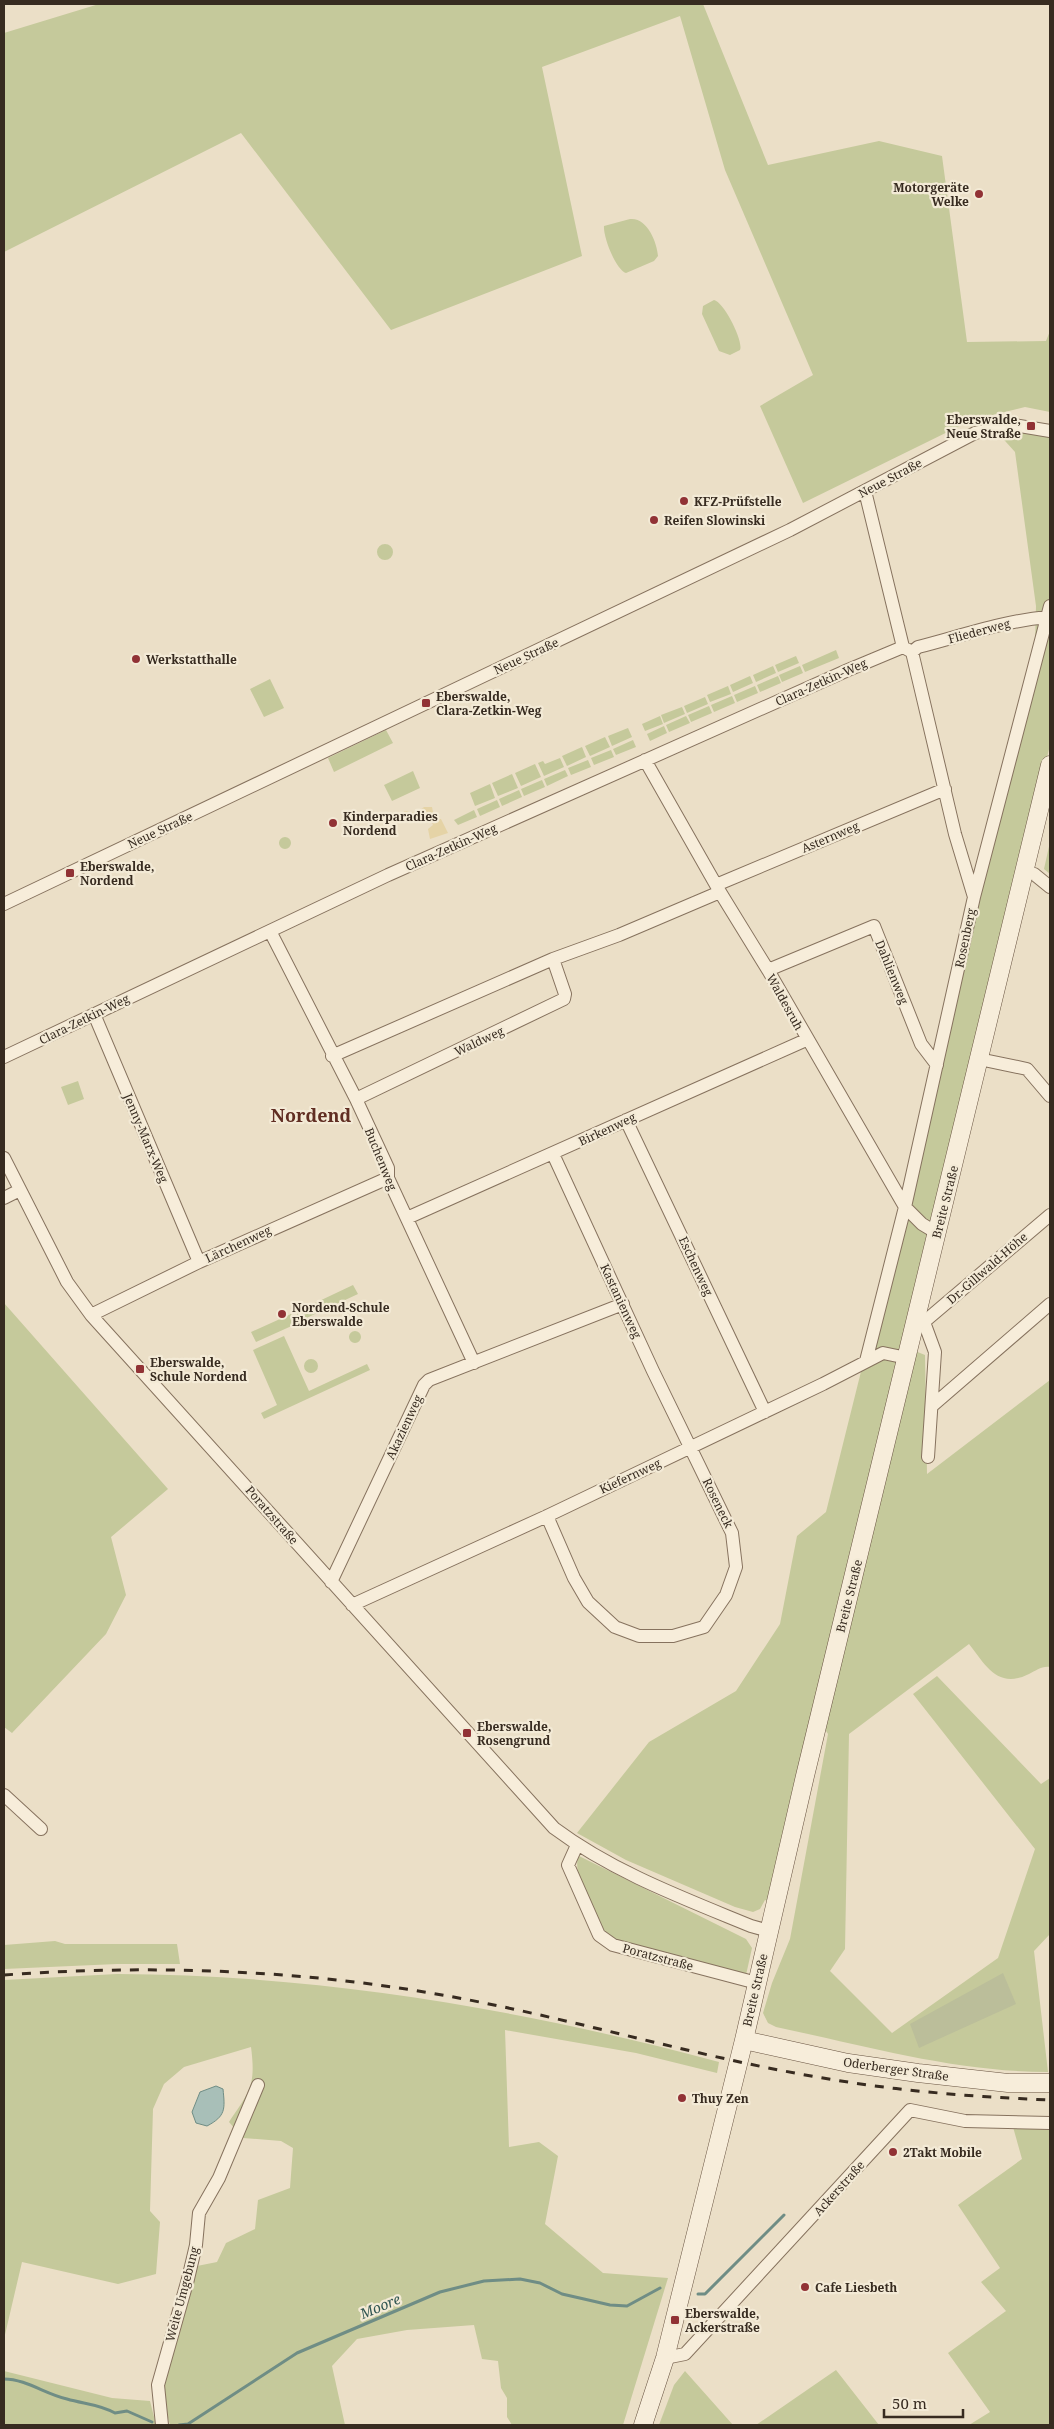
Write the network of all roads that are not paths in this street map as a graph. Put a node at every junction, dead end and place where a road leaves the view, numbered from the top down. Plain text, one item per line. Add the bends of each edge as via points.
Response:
1 (1050, 431) edge
2 (865, 492) junction
3 (1049, 612) edge
4 (908, 650) junction
5 (645, 760) junction
6 (1050, 765) edge
7 (945, 789) junction
8 (1024, 872) junction
9 (1050, 887) edge
10 (718, 889) junction
11 (974, 897) junction
12 (4, 904) edge
13 (270, 931) junction
14 (552, 960) junction
15 (768, 970) junction
16 (94, 1014) junction
17 (806, 1040) junction
18 (332, 1056) junction
19 (4, 1057) edge
20 (980, 1059) junction
21 (937, 1065) junction
22 (1050, 1096) edge
23 (356, 1099) junction
24 (626, 1120) junction
25 (553, 1154) junction
26 (4, 1158) edge
27 (388, 1178) junction
28 (20, 1190) junction
29 (4, 1198) edge
30 (905, 1207) junction
31 (1050, 1214) edge
32 (407, 1218) junction
33 (938, 1233) junction
34 (199, 1262) junction
35 (622, 1304) junction
36 (1050, 1304) edge
37 (91, 1315) junction
38 (920, 1322) junction
39 (907, 1358) junction
40 (866, 1361) junction
41 (474, 1363) junction
42 (932, 1406) junction
43 (765, 1412) junction
44 (691, 1447) junction
45 (928, 1457) dead end
46 (548, 1516) junction
47 (331, 1582) junction
48 (352, 1605) junction
49 (4, 1795) edge
50 (41, 1829) dead end
51 (577, 1845) junction
52 (769, 1931) junction
53 (757, 1983) junction
54 (744, 2040) junction
55 (1050, 2083) edge
56 (258, 2085) dead end
57 (1050, 2123) edge
58 (665, 2358) junction
59 (162, 2425) edge
60 (643, 2425) edge

1 - 2 street, Neue Straße via 1014,425 975,433
2 - 4 street, Rosenberg
2 - 12 street, Neue Straße
3 - 4 street, Fliederweg
3 - 11 street
4 - 5 street, Clara-Zetkin-Weg via 848,670
4 - 7 street, Rosenberg
5 - 10 street, Waldesruh
5 - 13 street, Clara-Zetkin-Weg
6 - 8 main road, Breite Straße
7 - 10 street, Asternweg
7 - 11 street, Rosenberg
8 - 9 street via 1034,874
8 - 20 main road, Breite Straße
10 - 14 street via 619,935
10 - 15 street, Waldesruh
11 - 21 street, Rosenberg
13 - 16 street, Clara-Zetkin-Weg
13 - 18 street, Buchenweg
14 - 18 street
14 - 23 street, Waldweg via 564,999
15 - 17 street, Waldesruh
15 - 21 street, Dahlienweg via 874,926 921,1044
16 - 19 street, Clara-Zetkin-Weg
16 - 34 street, Jenny-Marx-Weg
17 - 24 street, Birkenweg
17 - 30 street, Waldesruh
18 - 23 street, Buchenweg
20 - 22 street via 1027,1069
20 - 33 main road, Breite Straße
21 - 30 street, Rosenberg
23 - 27 street, Buchenweg via 388,1168
24 - 25 street, Birkenweg
24 - 43 street, Eschenweg
25 - 32 street, Birkenweg
25 - 35 street, Kastanienweg
26 - 28 street, Poratzstraße
27 - 32 street, Buchenweg
27 - 34 street, Lärchenweg
28 - 29 street
28 - 37 street, Poratzstraße via 67,1282
30 - 33 street, Waldesruh via 922,1224
30 - 40 street, Rosenberg
31 - 38 street, Dr.-Gillwald-Höhe
32 - 41 street, Buchenweg
33 - 38 main road, Breite Straße
34 - 37 street, Lärchenweg
35 - 41 street, Akazienweg
35 - 44 street, Kastanienweg
36 - 42 street
37 - 47 street, Poratzstraße
38 - 39 main road, Breite Straße
38 - 42 street via 935,1352
39 - 40 street, Kiefernweg via 883,1353
39 - 52 main road, Breite Straße
40 - 43 street, Kiefernweg
41 - 47 street, Akazienweg via 429,1380 424,1385
42 - 45 street
43 - 44 street, Kiefernweg
44 - 46 street, Kiefernweg
44 - 46 street, Roseneck via 732,1532 736,1552 736,1567 726,1595 704,1627 673,1636 639,1636 615,1628 588,1602 574,1578
46 - 48 street, Kiefernweg
47 - 48 street, Poratzstraße
48 - 51 street, Poratzstraße via 539,1812
49 - 50 street
51 - 52 street, Poratzstraße via 634,1877
51 - 53 street, Poratzstraße via 568,1865 599,1935 613,1945
52 - 53 main road, Breite Straße
53 - 54 main road, Breite Straße
54 - 55 main road, Oderberger Straße via 883,2068 1008,2083
54 - 58 main road, Breite Straße
56 - 59 street, Weite Umgebung via 219,2178 199,2213 188,2279 158,2385
57 - 58 street, Ackerstraße via 965,2121 910,2110 685,2354
58 - 60 main road, Breite Straße

